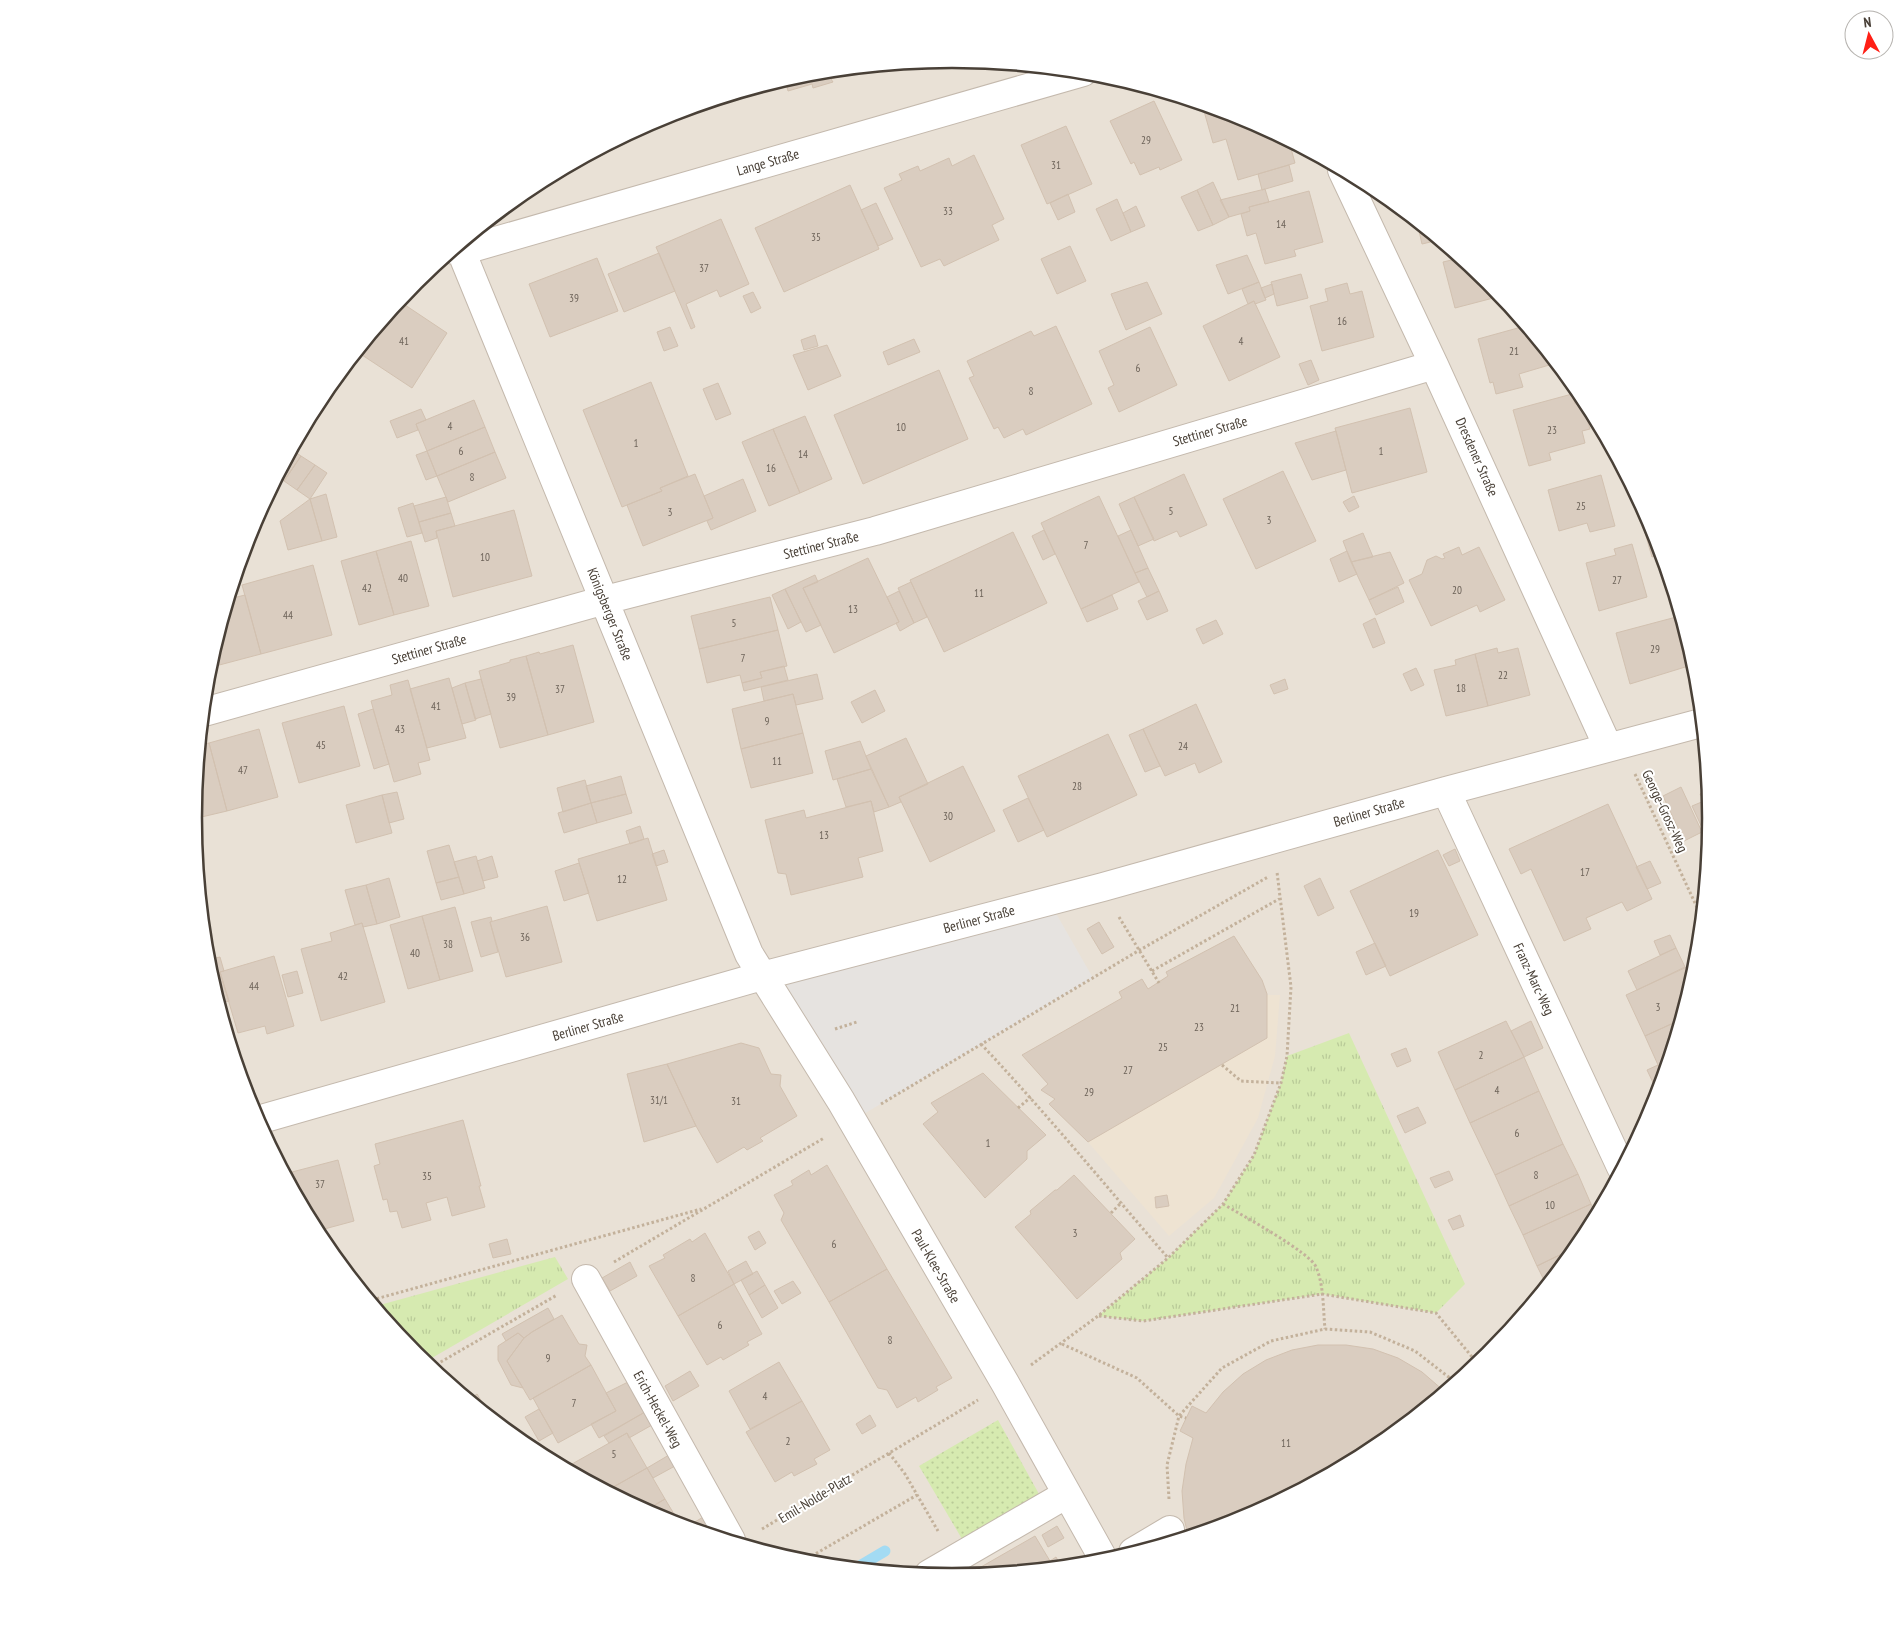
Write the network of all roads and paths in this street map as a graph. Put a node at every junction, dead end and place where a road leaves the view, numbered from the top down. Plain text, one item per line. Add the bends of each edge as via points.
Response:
1 (1066, 77) edge
2 (1347, 180) edge
3 (464, 248) edge
4 (459, 252) edge
5 (1434, 365) junction
6 (604, 600) junction
7 (210, 710) edge
8 (1696, 724) edge
9 (1615, 745) junction
10 (1446, 791) junction
11 (1278, 837) junction
12 (1277, 872) junction
13 (1103, 887) junction
14 (1280, 899) junction
15 (1697, 907) edge
16 (1138, 951) junction
17 (1152, 971) junction
18 (762, 976) junction
19 (1159, 982) dead end
20 (981, 1044) junction
21 (1222, 1065) dead end
22 (1281, 1083) junction
23 (1031, 1098) junction
24 (1018, 1108) dead end
25 (265, 1118) edge
26 (852, 1121) junction
27 (1618, 1161) edge
28 (1122, 1202) junction
29 (1223, 1204) junction
30 (706, 1208) junction
31 (1111, 1213) dead end
32 (1168, 1258) junction
33 (586, 1279) junction
34 (1322, 1294) junction
35 (377, 1299) edge
36 (1098, 1316) junction
37 (1325, 1329) junction
38 (1062, 1344) junction
39 (1472, 1357) edge
40 (438, 1363) edge
41 (1450, 1378) edge
42 (1005, 1383) junction
43 (1179, 1416) junction
44 (1186, 1418) dead end
45 (889, 1453) junction
46 (1067, 1494) junction
47 (917, 1495) junction
48 (761, 1530) dead end
49 (1170, 1530) joint
50 (939, 1532) dead end
51 (727, 1533) edge
52 (1154, 1540) edge
53 (1100, 1553) edge
54 (814, 1554) edge
55 (940, 1568) edge

1 - 3 street, Lange Straße
2 - 5 street, Dresdener Straße
4 - 6 street, Königsberger Straße
5 - 6 street, Stettiner Straße via 875,531
5 - 9 street, Dresdener Straße
6 - 7 street, Stettiner Straße
6 - 18 street, Königsberger Straße via 749,954
8 - 9 street, Berliner Straße
9 - 10 street, Berliner Straße
9 - 15 path, George-Grosz-Weg
10 - 11 street, Berliner Straße
10 - 27 street, Franz-Marc-Weg
11 - 12 path, Emil-Nolde-Platz
11 - 13 street, Berliner Straße
12 - 14 path, Emil-Nolde-Platz
12 - 16 path
13 - 16 path
13 - 18 street, Berliner Straße
14 - 17 path
14 - 22 path, Emil-Nolde-Platz via 1291,987 1287,1056
16 - 17 path
16 - 20 path
17 - 19 path
18 - 25 street, Berliner Straße
18 - 26 street, Paul-Klee-Straße
20 - 23 path
20 - 26 path
21 - 22 path via 1241,1082
22 - 29 path, Emil-Nolde-Platz via 1254,1155
23 - 24 path
23 - 28 path
26 - 30 path
26 - 42 street, Paul-Klee-Straße
28 - 31 path
28 - 32 path
29 - 32 path, Emil-Nolde-Platz
29 - 34 path via 1281,1238 1316,1265
30 - 33 path
30 - 35 path
32 - 36 path, Emil-Nolde-Platz
33 - 40 path
33 - 51 street, Erich-Heckel-Weg
34 - 36 path via 1143,1321
34 - 37 path
34 - 39 path via 1436,1312
36 - 38 path, Emil-Nolde-Platz
37 - 41 path via 1370,1332 1415,1351
37 - 43 path via 1271,1341 1222,1368
38 - 42 path, Emil-Nolde-Platz
38 - 43 path via 1137,1378
42 - 45 path, Emil-Nolde-Platz
42 - 46 street, Paul-Klee-Straße
43 - 44 path
43 - 49 path via 1167,1465
45 - 47 path
45 - 48 path, Emil-Nolde-Platz
46 - 53 street, Paul-Klee-Straße
46 - 55 street
47 - 50 path
47 - 54 path
49 - 52 street

